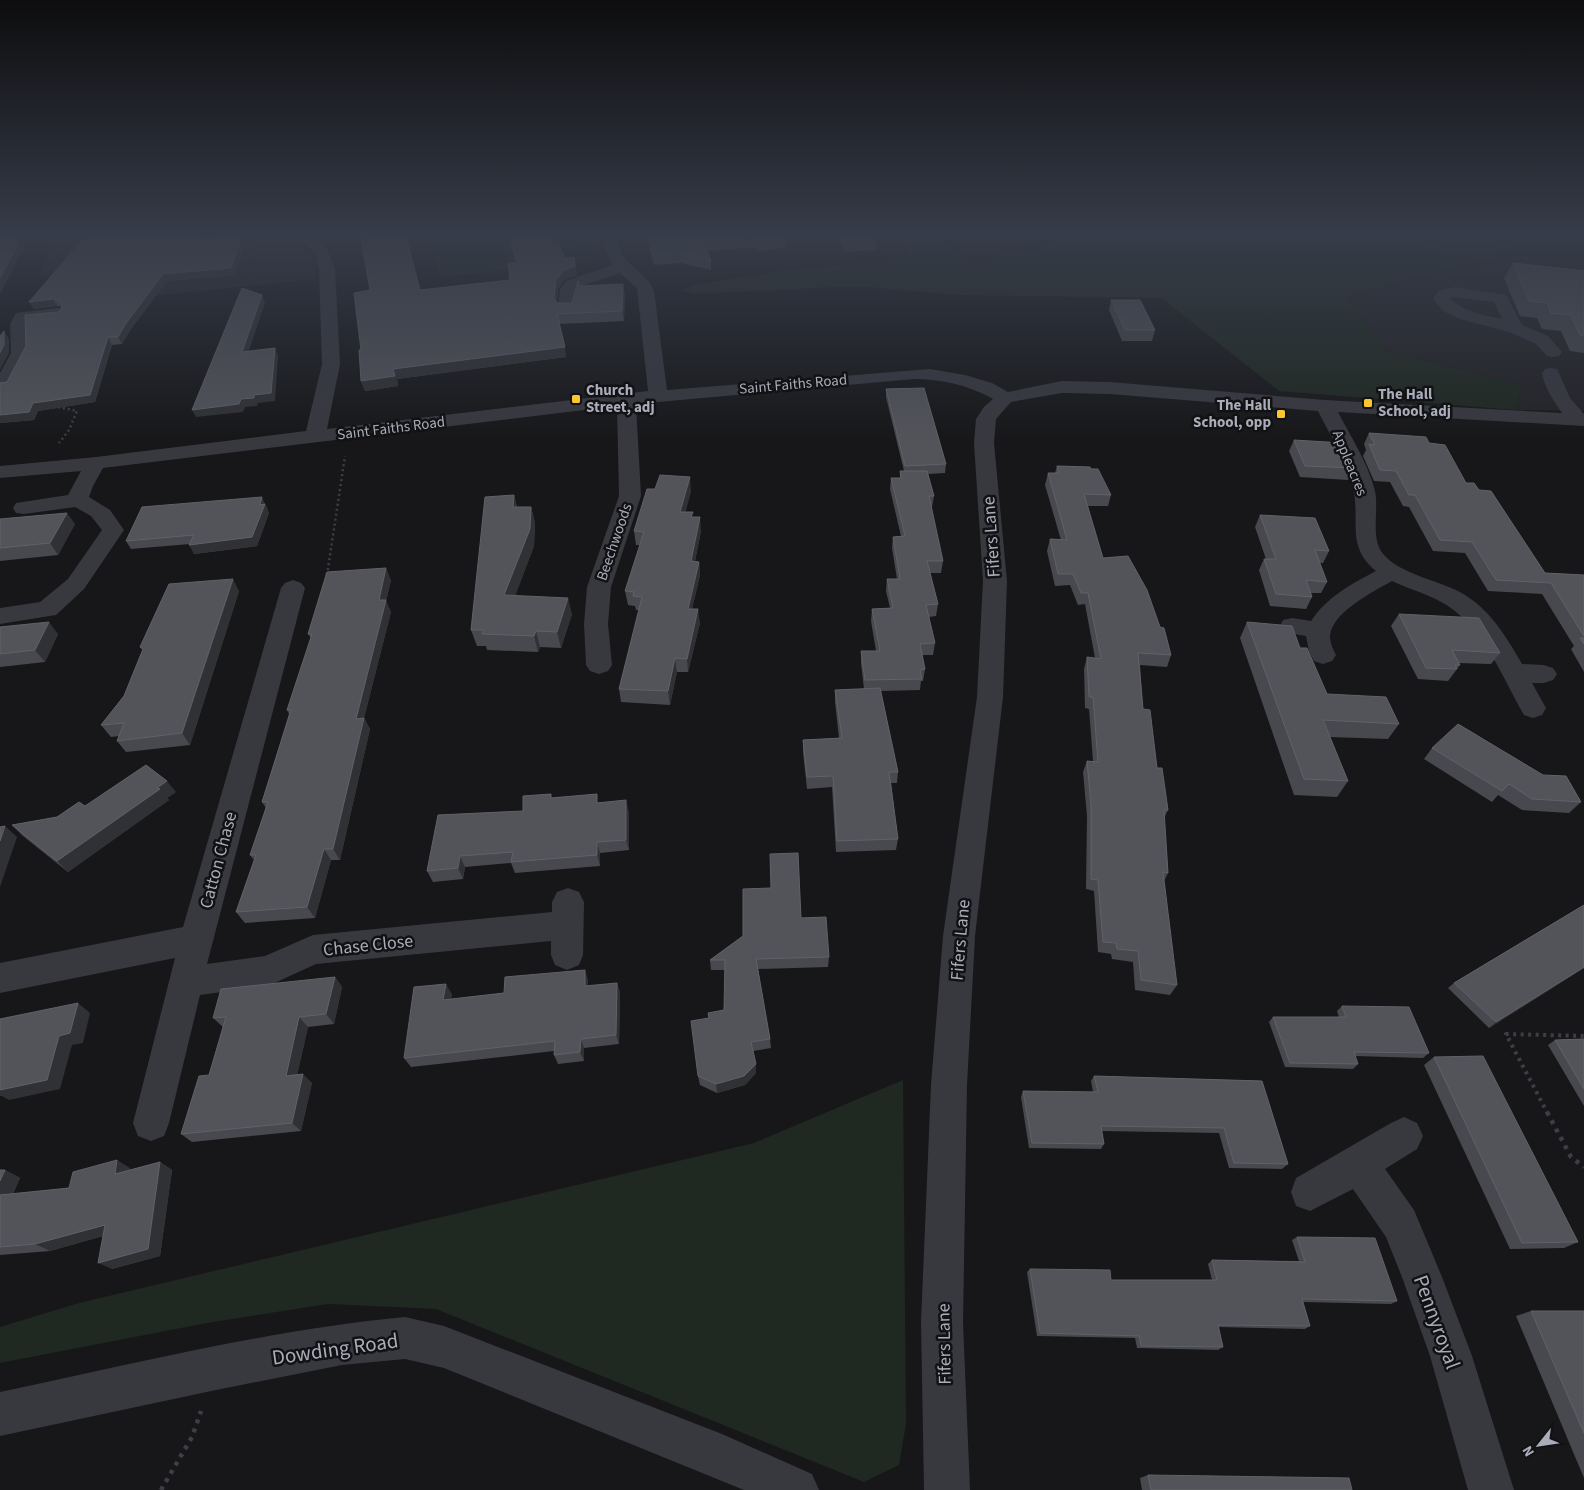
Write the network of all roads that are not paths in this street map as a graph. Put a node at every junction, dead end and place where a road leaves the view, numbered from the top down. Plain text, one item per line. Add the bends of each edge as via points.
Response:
1 (329, 302) edge
2 (567, 302) edge
3 (647, 302) edge
4 (1444, 302) edge
5 (1502, 302) edge
6 (566, 308) edge
7 (57, 313) edge
8 (1515, 328) junction
9 (1553, 352) dead end
10 (1551, 373) dead end
11 (1, 387) edge
12 (658, 396) junction
13 (1005, 398) junction
14 (626, 400) junction
15 (1325, 406) junction
16 (1580, 419) edge
17 (315, 437) junction
18 (96, 463) junction
19 (0, 472) edge
20 (77, 500) junction
21 (24, 508) dead end
22 (1392, 572) junction
23 (293, 588) dead end
24 (0, 616) edge
25 (1292, 626) edge
26 (1320, 630) junction
27 (1322, 655) dead end
28 (599, 665) dead end
29 (1513, 672) junction
30 (1544, 674) dead end
31 (1533, 708) dead end
32 (567, 927) dead end
33 (196, 939) junction
34 (0, 978) edge
35 (186, 982) junction
36 (151, 1123) dead end
37 (1404, 1136) dead end
38 (1359, 1164) junction
39 (1310, 1192) dead end
40 (0, 1414) edge
41 (796, 1490) edge
42 (948, 1490) edge
43 (1491, 1490) edge

1 - 17 street via 331,364
2 - 6 street
3 - 12 street
4 - 8 street via 1460,316
5 - 8 street
7 - 11 street via 22,317 18,324 20,353
8 - 9 street via 1542,340
10 - 16 street via 1559,398
12 - 13 street, Saint Faiths Road via 930,374 985,387
12 - 14 street, Saint Faiths Road
13 - 15 street via 1062,387 1110,388
13 - 42 street, Fifers Lane via 986,419 984,443 995,581 990,697 959,936 949,1085 942,1322
14 - 17 street, Saint Faiths Road
14 - 28 street, Beechwoods via 630,496 599,587 596,624
15 - 16 street
15 - 22 street, Appleacres via 1365,491 1367,542 1371,555
17 - 18 street, Saint Faiths Road
18 - 19 street, Saint Faiths Road
18 - 20 street
20 - 21 street
20 - 24 street via 92,506 107,519 113,530 76,584 47,608
22 - 26 street via 1344,601 1326,617
22 - 29 street, Appleacres via 1465,606 1481,620
23 - 33 street, Catton Chase
25 - 26 street
26 - 27 street via 1318,637
29 - 30 street
29 - 31 street, Appleacres
32 - 35 street, Chase Close via 313,950 268,971
33 - 34 street
33 - 35 street
35 - 36 street
37 - 38 street
38 - 39 street
38 - 43 street, Pennyroyal via 1400,1224 1422,1277 1451,1356
40 - 41 street, Dowding Road via 342,1344 405,1338 444,1347 722,1457

